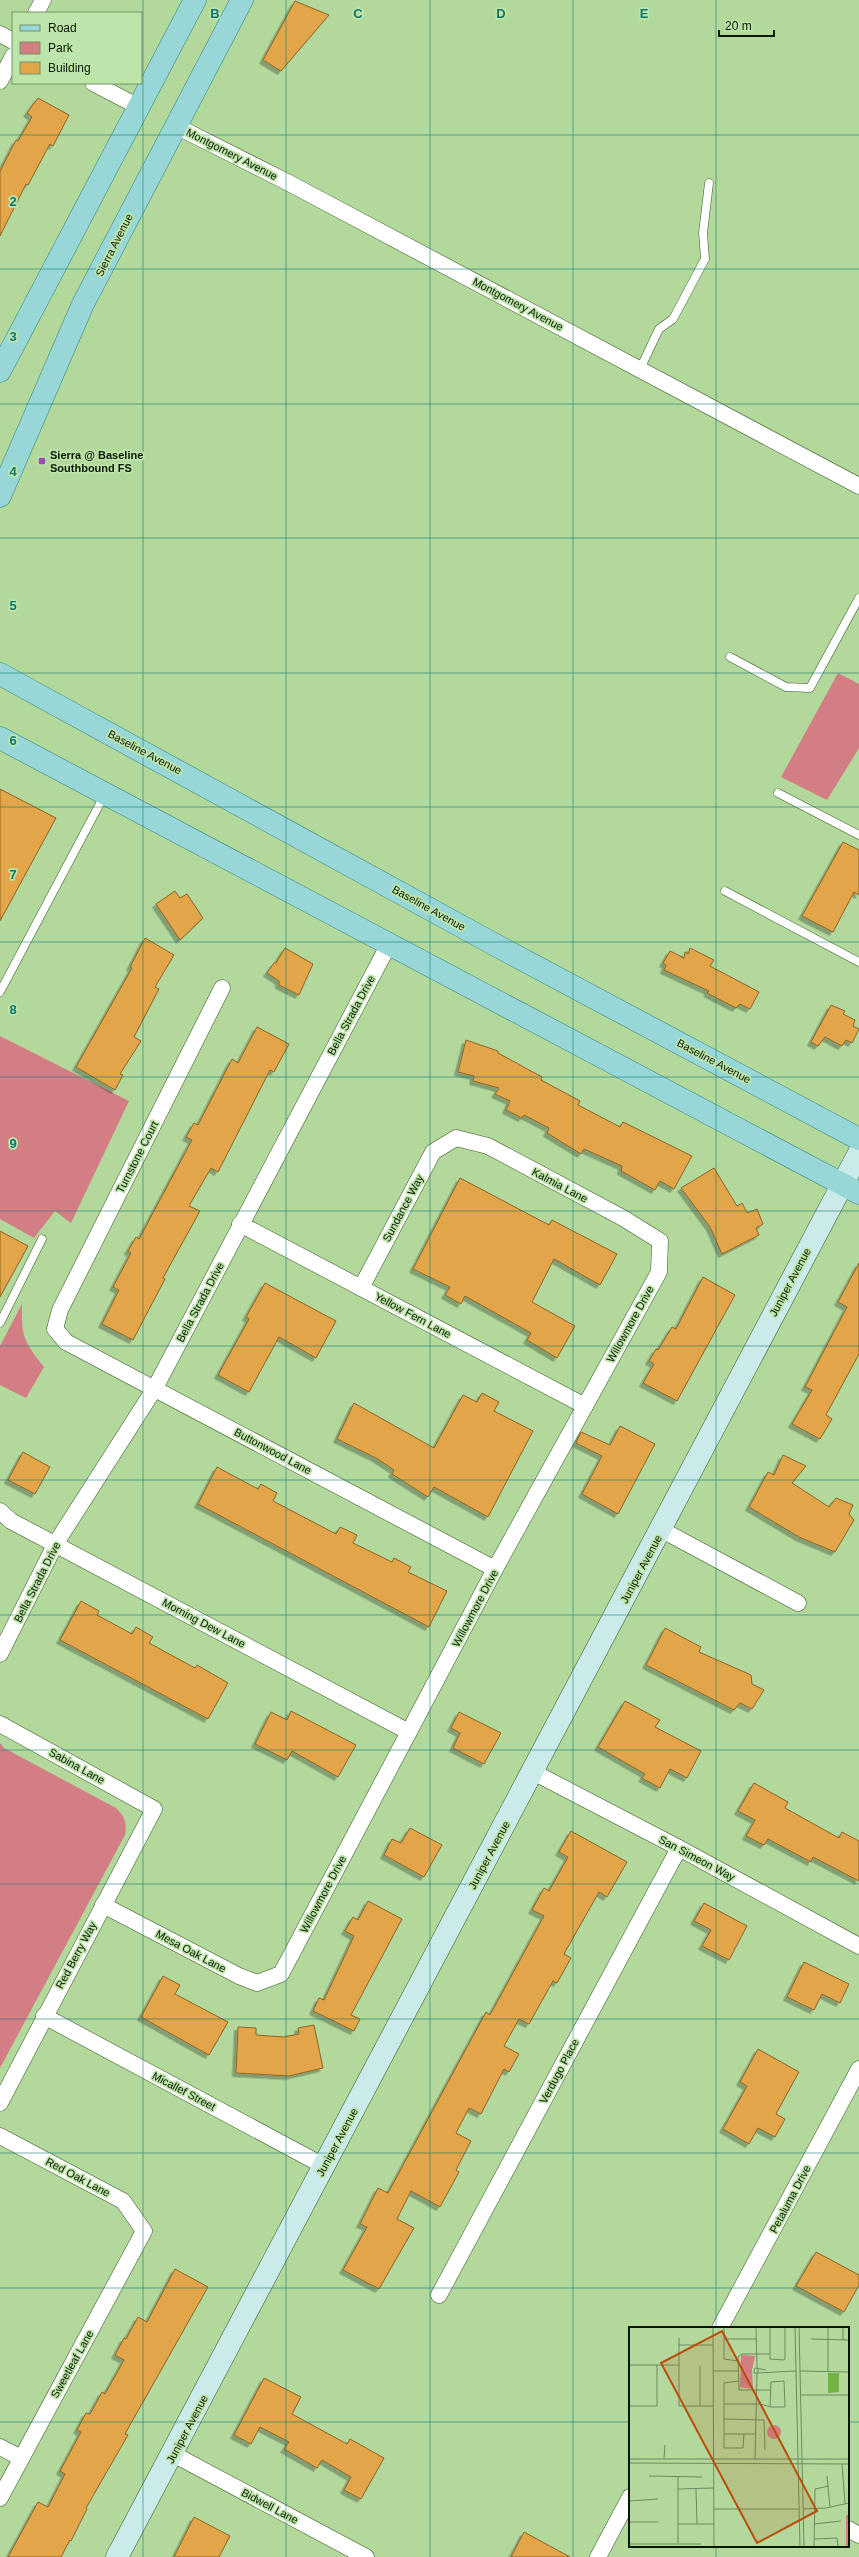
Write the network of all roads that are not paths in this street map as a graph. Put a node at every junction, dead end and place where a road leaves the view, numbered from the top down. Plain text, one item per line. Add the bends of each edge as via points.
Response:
1 (43, 0) edge
2 (195, 0) edge
3 (242, 0) edge
4 (37, 12) edge
5 (0, 34) edge
6 (12, 40) edge
7 (12, 58) edge
8 (0, 81) edge
9 (95, 84) edge
10 (139, 107) junction
11 (176, 126) junction
12 (709, 183) dead end
13 (640, 369) junction
14 (0, 371) edge
15 (859, 486) edge
16 (0, 496) edge
17 (859, 598) edge
18 (730, 657) dead end
19 (0, 674) edge
20 (0, 738) edge
21 (105, 793) junction
22 (778, 793) dead end
23 (859, 835) edge
24 (725, 891) dead end
25 (389, 944) junction
26 (859, 962) edge
27 (222, 988) dead end
28 (0, 992) edge
29 (456, 1138) joint
30 (859, 1139) edge
31 (859, 1153) edge
32 (851, 1189) edge
33 (240, 1224) junction
34 (42, 1239) dead end
35 (660, 1241) joint
36 (361, 1288) junction
37 (0, 1323) edge
38 (55, 1329) joint
39 (155, 1388) junction
40 (585, 1406) junction
41 (0, 1511) edge
42 (662, 1530) junction
43 (56, 1543) junction
44 (495, 1569) junction
45 (798, 1603) dead end
46 (0, 1654) edge
47 (0, 1724) edge
48 (409, 1732) junction
49 (534, 1772) junction
50 (154, 1809) joint
51 (679, 1848) junction
52 (103, 1905) junction
53 (859, 1946) edge
54 (281, 1974) joint
55 (44, 2016) junction
56 (859, 2069) edge
57 (0, 2103) edge
58 (0, 2136) edge
59 (324, 2166) junction
60 (144, 2231) joint
61 (439, 2295) dead end
62 (721, 2327) edge
63 (0, 2447) edge
64 (173, 2454) junction
65 (21, 2458) junction
66 (0, 2498) edge
67 (629, 2499) edge
68 (849, 2530) edge
69 (859, 2535) edge
70 (117, 2557) edge
71 (366, 2557) edge
72 (598, 2557) edge

1 - 4 street
2 - 10 main road
3 - 11 main road, Sierra Avenue
5 - 6 street
7 - 8 street
9 - 10 street
10 - 14 main road
11 - 13 street, Montgomery Avenue
11 - 16 main road, Sierra Avenue via 83,304
12 - 13 lane via 703,232 705,259 673,319 659,329
13 - 15 street, Montgomery Avenue
17 - 18 lane via 810,688 786,687
19 - 30 main road, Baseline Avenue via 501,948
20 - 21 main road
21 - 25 main road
21 - 28 lane
22 - 23 lane
24 - 26 lane
25 - 32 main road
25 - 33 street, Bella Strada Drive
27 - 38 street, Turnstone Court via 60,1310
29 - 35 street, Kalmia Lane via 488,1146 623,1218
29 - 36 street, Sundance Way via 433,1152
31 - 32 street, Juniper Avenue
32 - 42 street, Juniper Avenue
33 - 36 street, Yellow Fern Lane
33 - 39 street, Bella Strada Drive
34 - 37 lane
35 - 40 street, Willowmore Drive via 659,1272
36 - 40 street, Yellow Fern Lane
38 - 39 street, Buttonwood Lane via 66,1342
39 - 43 street, Bella Strada Drive
39 - 44 street, Buttonwood Lane
40 - 44 street, Willowmore Drive
41 - 43 street, Morning Dew Lane via 11,1521
42 - 45 street
42 - 49 street, Juniper Avenue
43 - 46 street, Bella Strada Drive
43 - 48 street, Morning Dew Lane
44 - 48 street, Willowmore Drive
47 - 50 street, Sabina Lane
48 - 54 street, Willowmore Drive
49 - 51 street, San Simeon Way
49 - 59 street, Juniper Avenue
50 - 52 street, Red Berry Way
51 - 53 street, San Simeon Way
51 - 61 street, Verdugo Place
52 - 54 street, Mesa Oak Lane via 257,1983
52 - 55 street, Red Berry Way
55 - 57 street, Red Berry Way
55 - 59 street, Micallef Street
56 - 62 street, Petaluma Drive
58 - 60 street, Red Oak Lane via 123,2201
59 - 64 street, Juniper Avenue
60 - 65 street, Sweetleaf Lane
63 - 65 street
64 - 70 street, Juniper Avenue
64 - 71 street, Bidwell Lane
65 - 66 street, Sweetleaf Lane
67 - 72 street
68 - 69 street

